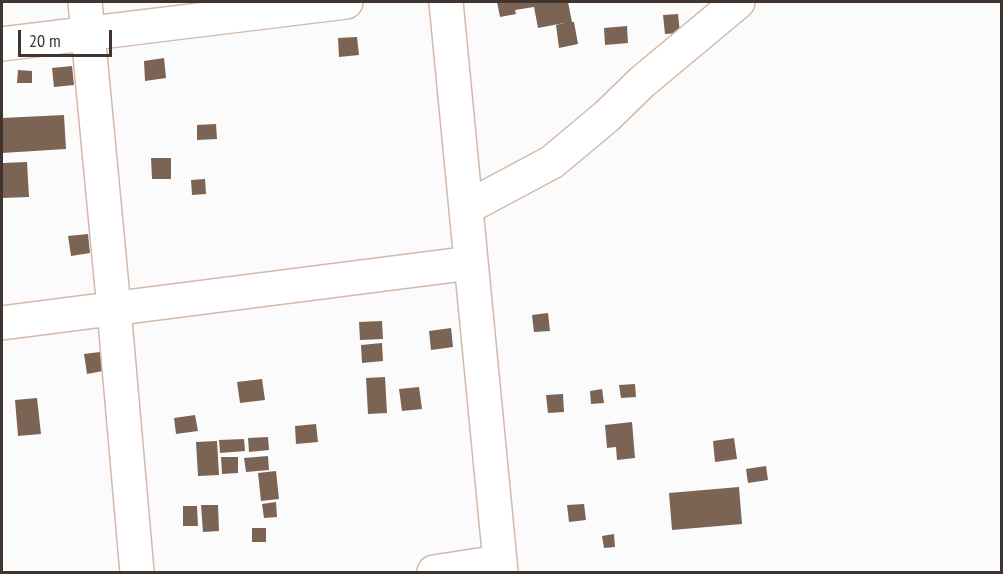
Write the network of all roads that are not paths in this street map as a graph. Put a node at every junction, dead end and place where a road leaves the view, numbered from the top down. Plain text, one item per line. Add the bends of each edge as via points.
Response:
1 (346, 2) edge
2 (446, 2) edge
3 (738, 2) edge
4 (86, 17) edge
5 (2, 44) edge
6 (466, 208) junction
7 (471, 263) junction
8 (114, 309) junction
9 (2, 323) edge
10 (500, 567) edge
11 (137, 573) edge
12 (434, 573) edge

1 - 4 street
2 - 6 street
3 - 6 street via 552,162
4 - 5 street
4 - 8 street
6 - 7 street
7 - 8 street
7 - 10 street
8 - 9 street
8 - 11 street
10 - 12 street

